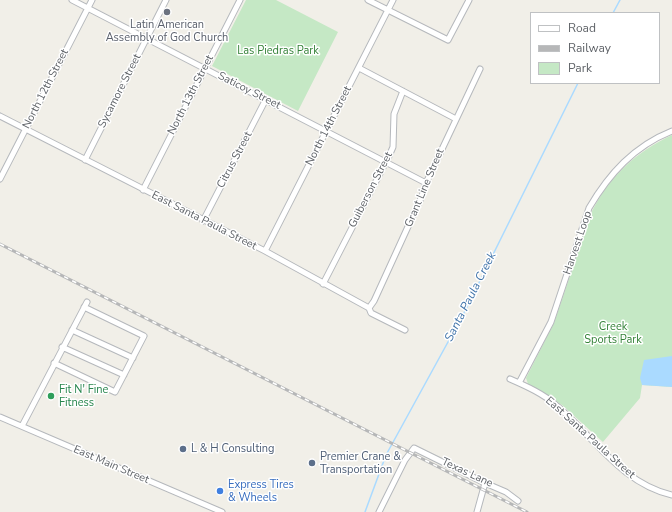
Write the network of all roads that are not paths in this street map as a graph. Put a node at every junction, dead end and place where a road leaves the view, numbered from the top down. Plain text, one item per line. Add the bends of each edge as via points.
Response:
1 (72, 0) edge
2 (92, 0) edge
3 (166, 0) edge
4 (240, 0) edge
5 (368, 0) edge
6 (393, 0) edge
7 (468, 0) edge
8 (88, 8) junction
9 (388, 10) junction
10 (146, 39) junction
11 (205, 68) junction
12 (359, 68) junction
13 (480, 69) dead end
14 (403, 91) junction
15 (266, 99) junction
16 (0, 116) edge
17 (456, 119) junction
18 (26, 129) junction
19 (327, 131) junction
20 (672, 131) edge
21 (85, 160) junction
22 (386, 162) junction
23 (0, 179) edge
24 (426, 183) junction
25 (143, 190) junction
26 (203, 221) junction
27 (265, 251) junction
28 (323, 284) junction
29 (87, 302) dead end
30 (84, 308) junction
31 (369, 308) junction
32 (72, 330) junction
33 (405, 330) dead end
34 (62, 347) junction
35 (133, 358) junction
36 (54, 363) junction
37 (124, 375) junction
38 (510, 379) dead end
39 (519, 383) junction
40 (0, 416) edge
41 (22, 426) junction
42 (485, 483) junction
43 (672, 494) edge
44 (518, 501) dead end
45 (222, 512) edge
46 (379, 512) edge
47 (477, 512) edge

1 - 8 street, Saticoy Street
2 - 8 street, North 12th Street
3 - 10 street, Sycamore Street
4 - 11 street, North 13th Street
5 - 9 street
6 - 9 street, North 14th Street
7 - 9 street via 448,40
8 - 10 street, Saticoy Street
8 - 18 street, North 12th Street
9 - 12 street, North 14th Street
10 - 11 street, Saticoy Street
10 - 21 street, Sycamore Street
11 - 15 street, Saticoy Street
11 - 25 street, North 13th Street
12 - 14 street
12 - 19 street, North 14th Street
13 - 17 street, Grant Line Street
14 - 17 street
14 - 22 street, Guiberson Street via 394,114 393,147
15 - 19 street, Saticoy Street
15 - 26 street, Citrus Street
16 - 18 street, East Santa Paula Street
17 - 24 street, Grant Line Street
18 - 21 street, East Santa Paula Street
18 - 23 street, North 12th Street
19 - 22 street, Saticoy Street
19 - 27 street, North 14th Street
20 - 39 street, Harvest Loop via 646,144 625,160 594,199 551,322
21 - 25 street, East Santa Paula Street
22 - 24 street, Saticoy Street
22 - 28 street, Guiberson Street
24 - 31 street, Grant Line Street
25 - 26 street, East Santa Paula Street
26 - 27 street, East Santa Paula Street
27 - 28 street, East Santa Paula Street
28 - 31 street, East Santa Paula Street
29 - 30 street
30 - 32 street
30 - 35 street via 144,336
31 - 33 street, East Santa Paula Street via 371,314
32 - 34 street
32 - 35 street
34 - 36 street
34 - 37 street
35 - 37 street
36 - 37 street via 115,392
36 - 41 street
38 - 39 street, East Santa Paula Street
39 - 43 street, East Santa Paula Street via 556,404 635,480 649,488
40 - 41 street, East Main Street
41 - 45 street, East Main Street
42 - 44 street, Texas Lane via 506,492
42 - 46 street, Texas Lane via 414,448 405,460
42 - 47 street

